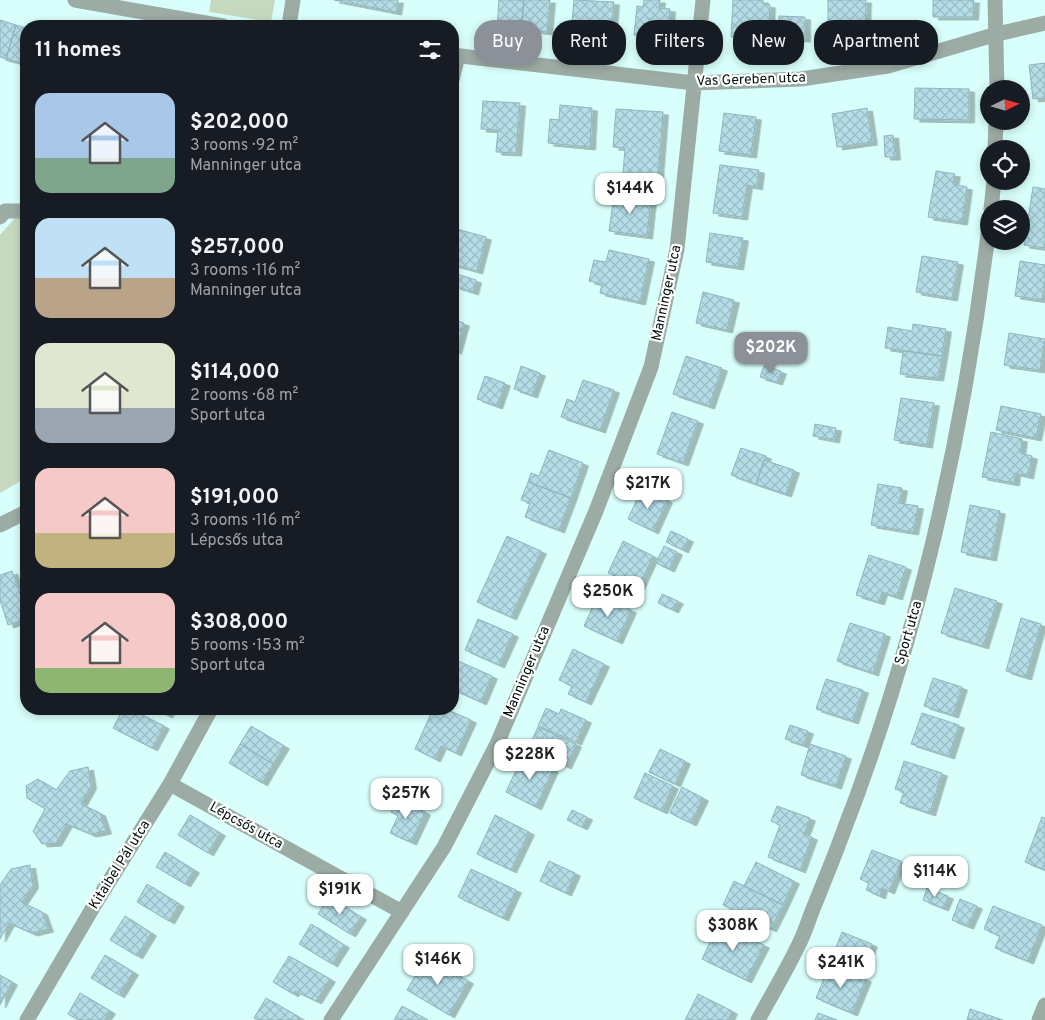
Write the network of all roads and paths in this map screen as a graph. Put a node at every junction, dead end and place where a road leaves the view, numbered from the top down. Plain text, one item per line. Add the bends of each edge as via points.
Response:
1 (75, 0) edge
2 (293, 0) edge
3 (703, 0) edge
4 (995, 0) edge
5 (188, 20) edge
6 (290, 20) edge
7 (1045, 23) edge
8 (997, 34) junction
9 (459, 56) edge
10 (997, 80) edge
11 (694, 83) junction
12 (20, 211) edge
13 (0, 217) edge
14 (986, 250) edge
15 (20, 515) edge
16 (0, 526) edge
17 (208, 715) edge
18 (170, 784) junction
19 (402, 912) junction
20 (1045, 1005) edge
21 (27, 1020) edge
22 (331, 1020) edge
23 (758, 1020) edge
24 (1039, 1020) edge

1 - 5 street
2 - 6 street
3 - 11 street, Manninger utca
4 - 8 street
7 - 8 street, Vas Gereben utca
8 - 10 street
8 - 11 street, Vas Gereben utca via 888,66 801,79
9 - 11 street, Vas Gereben utca
11 - 19 street, Manninger utca via 677,249 651,367 596,512 497,744 444,847
12 - 13 street via 5,211
14 - 23 street, Sport utca via 979,310 930,560 911,630 864,779 799,945
15 - 16 street
17 - 18 street, Kitaibel Pál utca
18 - 19 street, Lépcsős utca
18 - 21 street, Kitaibel Pál utca
19 - 22 street, Manninger utca
20 - 24 street

